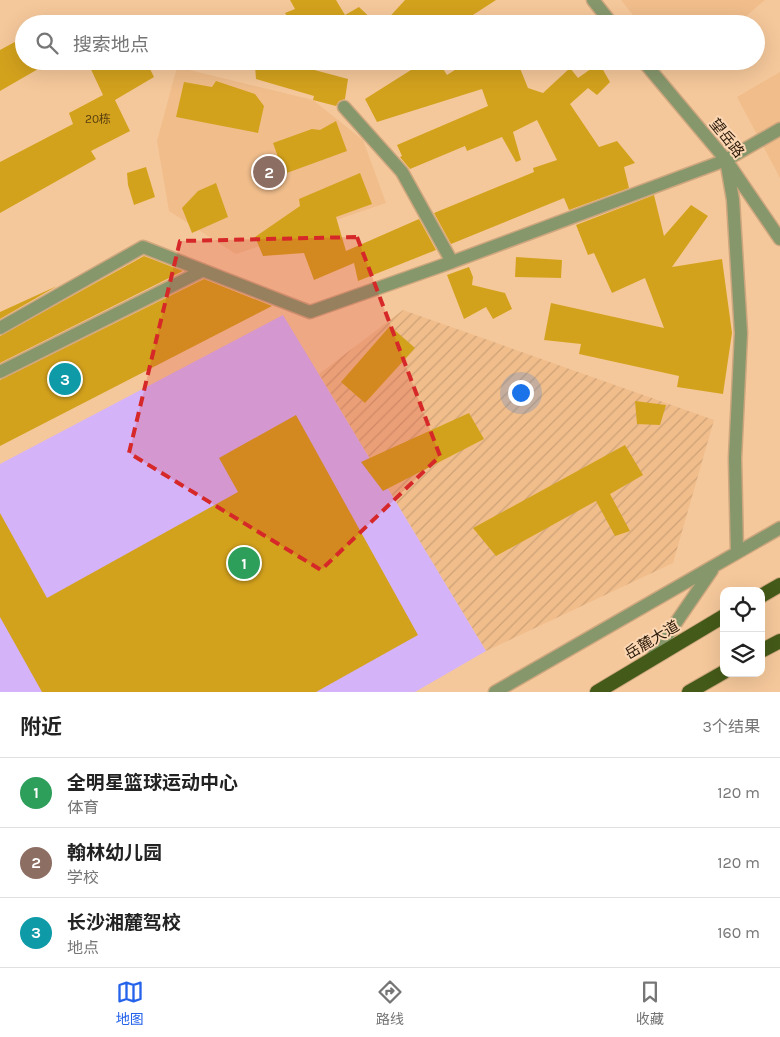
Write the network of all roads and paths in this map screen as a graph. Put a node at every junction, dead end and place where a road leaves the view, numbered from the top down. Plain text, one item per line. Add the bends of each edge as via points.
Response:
1 (592, 0) edge
2 (604, 15) edge
3 (651, 70) edge
4 (344, 107) dead end
5 (780, 129) edge
6 (726, 160) junction
7 (780, 239) edge
8 (452, 262) junction
9 (202, 271) junction
10 (0, 328) edge
11 (0, 372) edge
12 (780, 528) edge
13 (737, 552) junction
14 (714, 566) junction
15 (780, 586) edge
16 (765, 594) edge
17 (720, 618) edge
18 (780, 640) edge
19 (765, 649) edge
20 (650, 660) junction
21 (720, 674) edge
22 (495, 692) edge
23 (597, 692) edge
24 (689, 692) edge

1 - 2 street
3 - 6 street, 望岳路
4 - 8 street via 402,172
5 - 6 street
6 - 7 street, 望岳路
6 - 8 street
6 - 13 street via 733,200 741,333 735,458
8 - 9 street via 310,312
9 - 10 street via 143,247
9 - 11 street
12 - 13 street
13 - 14 street
14 - 20 street
14 - 22 street
15 - 16 highway
17 - 20 highway, 岳麓大道
18 - 19 highway
20 - 23 highway, 岳麓大道
21 - 24 highway

